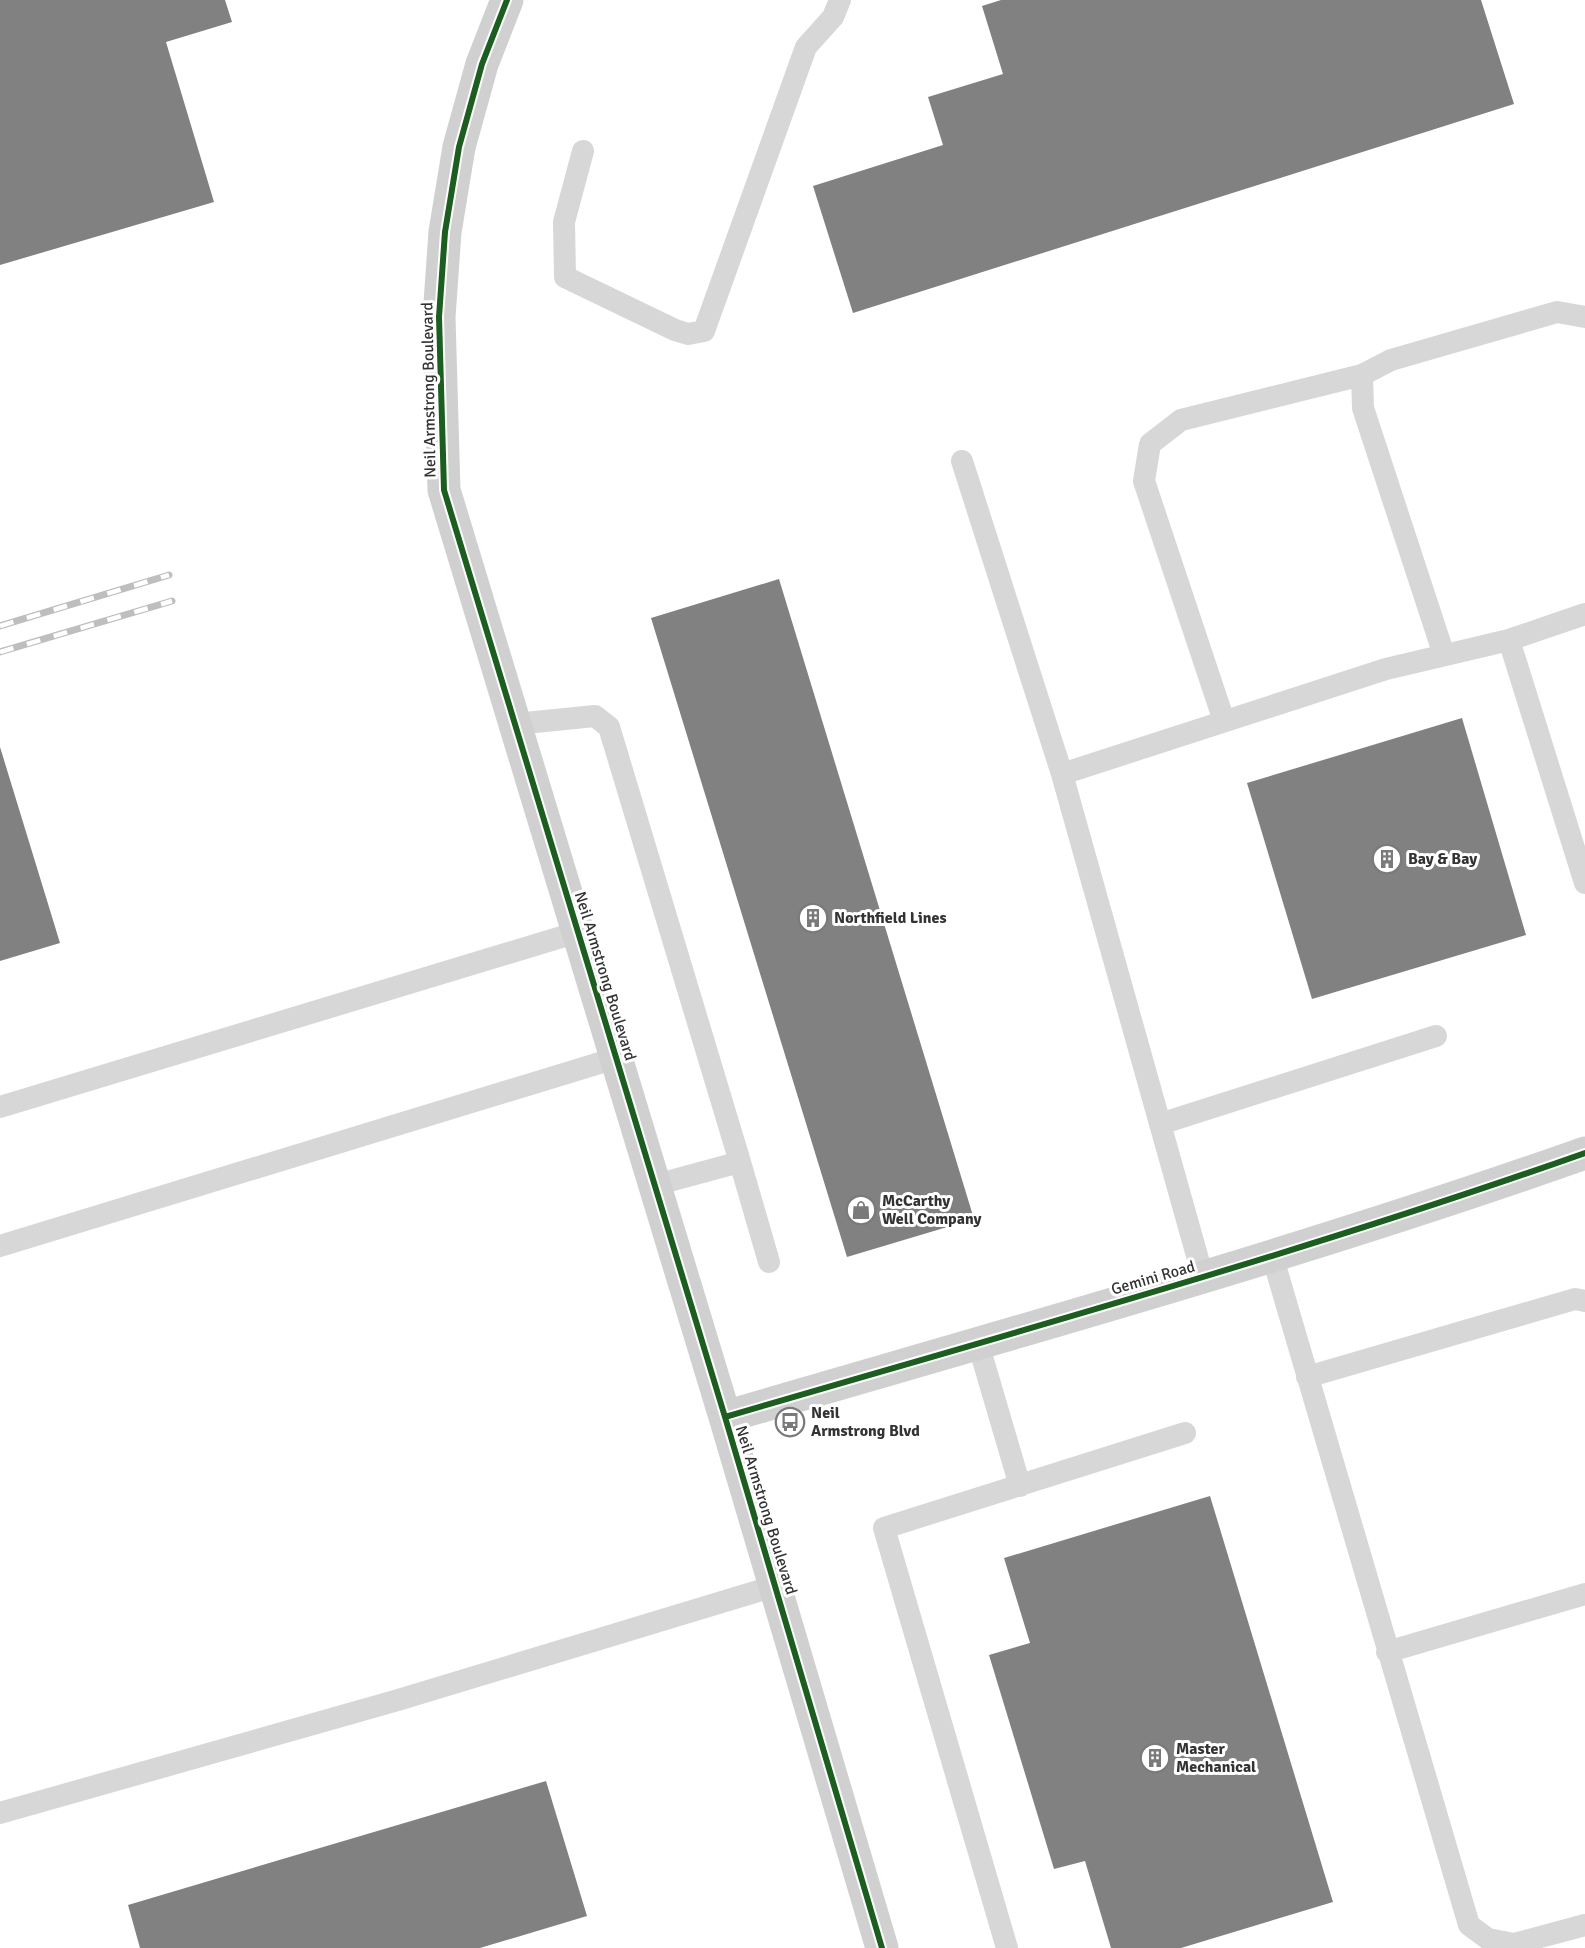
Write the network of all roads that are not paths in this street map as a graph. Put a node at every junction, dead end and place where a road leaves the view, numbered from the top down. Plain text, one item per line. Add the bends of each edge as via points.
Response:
1 (507, 0) edge
2 (840, 0) edge
3 (583, 151) dead end
4 (1585, 317) edge
5 (1362, 375) junction
6 (962, 460) dead end
7 (1585, 614) edge
8 (1509, 640) junction
9 (1444, 655) junction
10 (1224, 721) junction
11 (515, 724) junction
12 (1062, 774) junction
13 (1585, 883) edge
14 (578, 932) junction
15 (1436, 1036) dead end
16 (616, 1058) junction
17 (0, 1107) edge
18 (1160, 1124) junction
19 (1585, 1153) edge
20 (740, 1161) junction
21 (654, 1185) junction
22 (0, 1246) edge
23 (1272, 1256) junction
24 (769, 1262) dead end
25 (1203, 1277) junction
26 (1585, 1301) edge
27 (978, 1343) junction
28 (1307, 1377) junction
29 (725, 1417) junction
30 (1185, 1433) dead end
31 (1020, 1486) junction
32 (775, 1586) junction
33 (1585, 1594) edge
34 (1387, 1652) junction
35 (0, 1813) edge
36 (1585, 1925) edge
37 (882, 1948) edge
38 (1007, 1948) edge

1 - 11 street, Neil Armstrong Boulevard via 482,64 459,147 445,232 439,317 444,490
2 - 3 lane via 833,16 806,47 704,331 688,334 675,330 565,278 564,222
4 - 5 lane via 1557,312 1390,360
5 - 9 lane via 1363,408
5 - 10 lane via 1181,420 1150,444 1144,481
6 - 12 lane
7 - 8 lane
8 - 9 lane
8 - 13 lane
9 - 10 lane via 1386,669
10 - 12 lane
11 - 14 street, Neil Armstrong Boulevard
11 - 20 lane via 595,716 609,727
12 - 18 lane
14 - 16 street, Neil Armstrong Boulevard
14 - 17 lane
15 - 18 lane
16 - 21 street, Neil Armstrong Boulevard
16 - 22 lane
18 - 25 lane
19 - 23 street, Gemini Road
20 - 21 lane
20 - 24 lane
21 - 29 street, Neil Armstrong Boulevard
23 - 25 street, Gemini Road
23 - 28 lane
25 - 27 street, Gemini Road
26 - 28 lane via 1575,1299
27 - 29 street, Gemini Road
27 - 31 lane
28 - 34 lane
29 - 32 street, Neil Armstrong Boulevard
30 - 31 lane
31 - 38 lane via 884,1528
32 - 35 lane via 398,1700
32 - 37 street, Neil Armstrong Boulevard
33 - 34 lane
34 - 36 lane via 1469,1925 1488,1939 1514,1944

